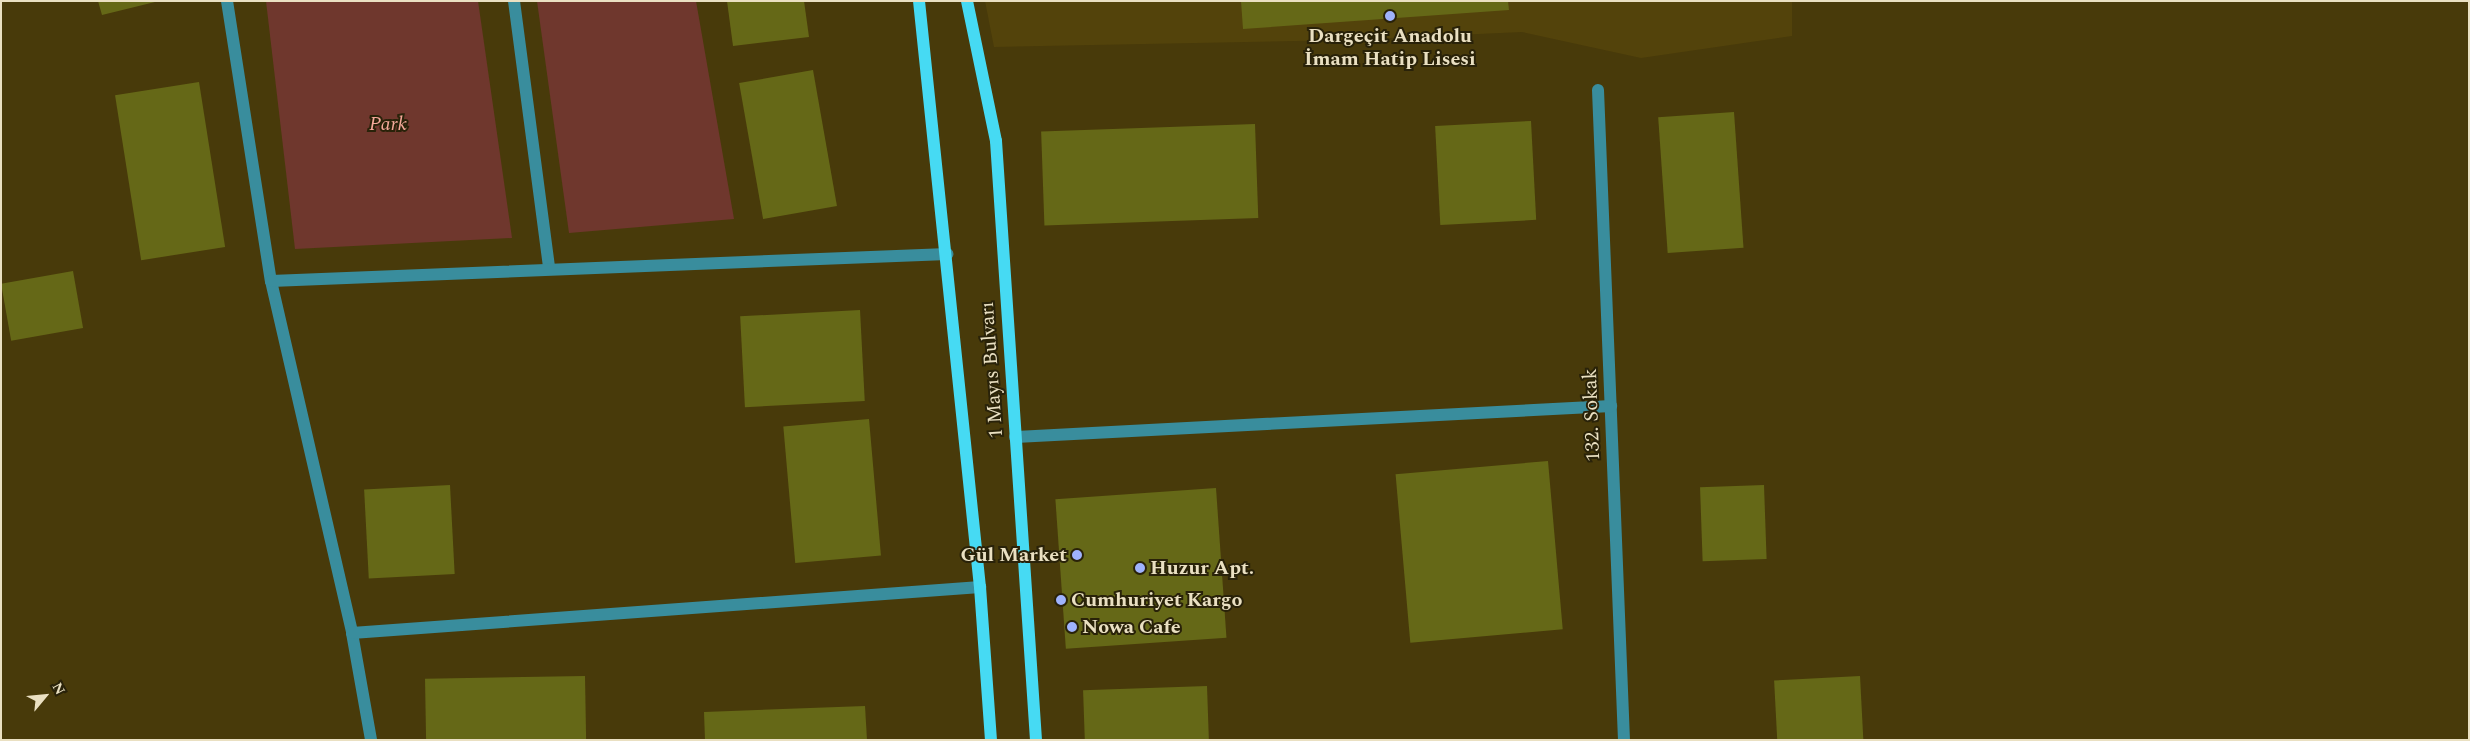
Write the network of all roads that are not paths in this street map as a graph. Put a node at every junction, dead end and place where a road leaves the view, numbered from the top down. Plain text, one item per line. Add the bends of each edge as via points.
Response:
1 (227, 1) edge
2 (514, 1) edge
3 (919, 1) edge
4 (967, 1) edge
5 (1598, 90) dead end
6 (947, 254) junction
7 (549, 267) junction
8 (271, 282) junction
9 (1611, 406) junction
10 (1015, 437) junction
11 (980, 586) junction
12 (352, 633) junction
13 (371, 740) edge
14 (991, 740) edge
15 (1036, 740) edge
16 (1624, 740) edge

1 - 8 street
2 - 7 street
3 - 6 main road, 1 Mayıs Bulvarı
4 - 10 main road, 1 Mayıs Bulvarı via 996,141
5 - 9 street, 132. Sokak
6 - 7 street
6 - 11 main road, 1 Mayıs Bulvarı
7 - 8 street
8 - 12 street
9 - 10 street
9 - 16 street, 132. Sokak
10 - 15 main road, 1 Mayıs Bulvarı
11 - 12 street
11 - 14 main road, 1 Mayıs Bulvarı
12 - 13 street

